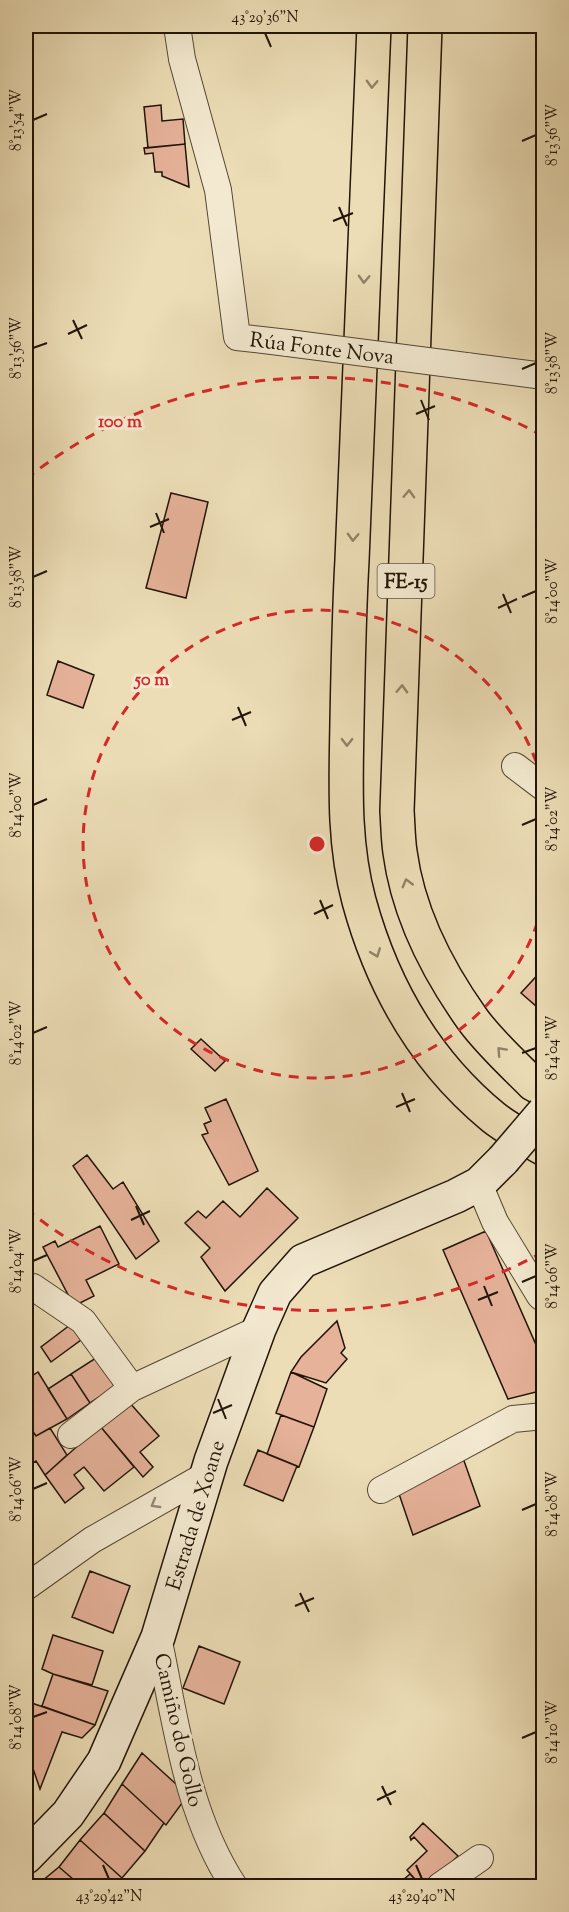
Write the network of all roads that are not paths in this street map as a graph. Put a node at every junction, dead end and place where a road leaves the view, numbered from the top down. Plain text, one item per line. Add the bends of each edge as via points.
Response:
1 (177, 26) edge
2 (374, 26) edge
3 (425, 26) edge
4 (543, 376) edge
5 (515, 766) dead end
6 (543, 788) edge
7 (543, 1090) edge
8 (543, 1112) edge
9 (543, 1149) edge
10 (478, 1184) junction
11 (33, 1287) dead end
12 (543, 1299) edge
13 (259, 1329) junction
14 (132, 1388) junction
15 (543, 1416) edge
16 (71, 1435) dead end
17 (206, 1475) junction
18 (381, 1490) dead end
19 (26, 1587) edge
20 (158, 1637) junction
21 (26, 1857) edge
22 (480, 1858) dead end
23 (234, 1887) edge
24 (440, 1887) edge

1 - 4 street, Rúa Fonte Nova, bridge via 182,59 218,190 237,337
2 -> 9 highway, FE-15 via 350,599 345,795 348,852 377,956 400,1007 426,1048 494,1119
7 -> 3 highway, FE-15 via 532,1084 474,1021 439,966 420,927 400,853 398,811
5 - 6 street
8 - 10 main road, Estrada de Xoane, bridge
10 - 12 street via 495,1222
10 - 13 main road, Estrada de Xoane via 429,1209 303,1261 275,1293
11 - 14 street via 83,1322
13 - 14 street
13 - 17 main road, Estrada de Xoane
14 - 16 street
15 - 18 street via 513,1419
17 -> 19 street via 92,1540
17 - 20 main road, Estrada de Xoane
20 - 21 main road, Estrada de Xoane via 104,1761 68,1814
20 - 23 street, Camiño do Gollo via 194,1803 219,1864
22 - 24 street

